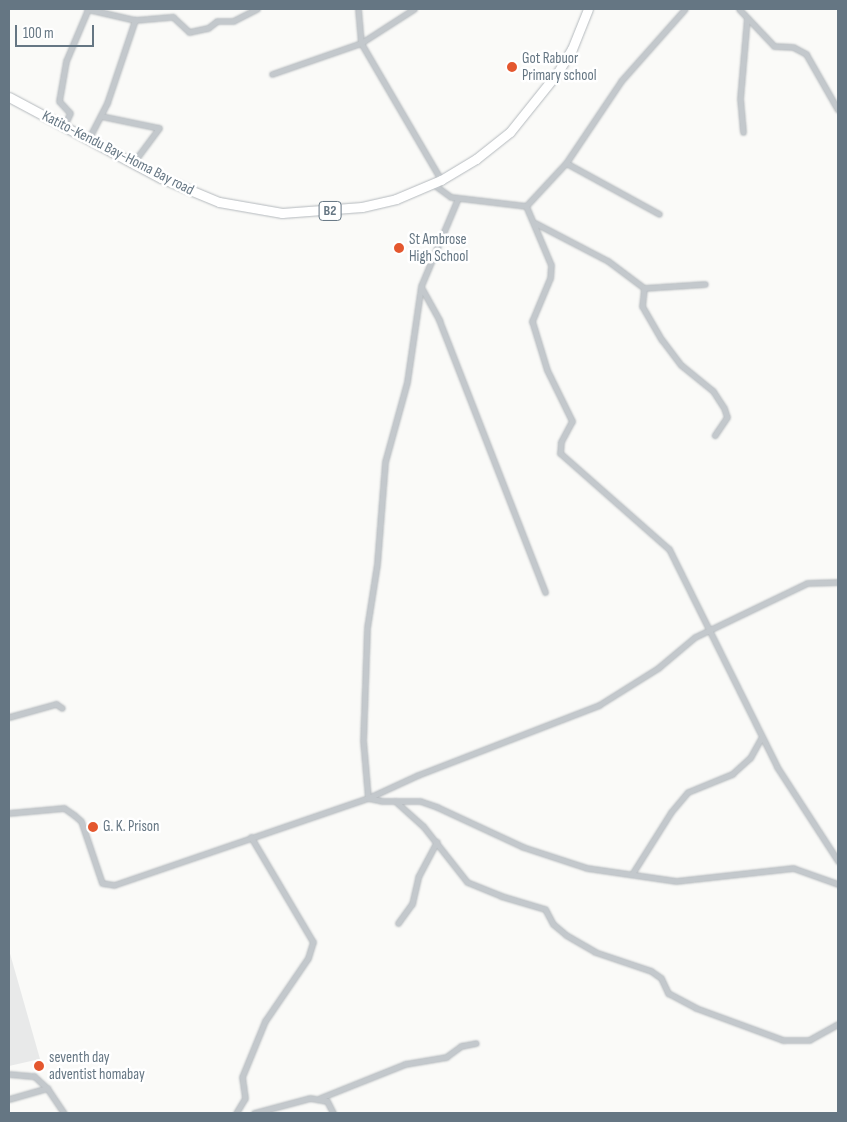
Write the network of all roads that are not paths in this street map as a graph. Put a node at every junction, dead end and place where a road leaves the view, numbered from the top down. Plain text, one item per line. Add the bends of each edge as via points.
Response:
1 (87, 9) edge
2 (257, 9) edge
3 (358, 9) edge
4 (414, 9) edge
5 (588, 9) edge
6 (686, 9) edge
7 (739, 9) edge
8 (746, 18) junction
9 (135, 20) junction
10 (361, 43) junction
11 (272, 74) dead end
12 (9, 97) edge
13 (838, 110) edge
14 (101, 116) junction
15 (64, 126) junction
16 (744, 132) dead end
17 (88, 140) junction
18 (133, 163) junction
19 (566, 163) junction
20 (437, 182) junction
21 (458, 198) junction
22 (526, 206) junction
23 (659, 214) dead end
24 (535, 223) junction
25 (705, 284) dead end
26 (421, 286) junction
27 (644, 288) junction
28 (715, 435) dead end
29 (838, 582) edge
30 (545, 592) dead end
31 (710, 630) junction
32 (62, 708) dead end
33 (9, 717) edge
34 (761, 738) junction
35 (368, 798) junction
36 (395, 801) junction
37 (9, 814) edge
38 (251, 837) junction
39 (437, 842) junction
40 (838, 861) edge
41 (632, 874) junction
42 (838, 884) edge
43 (398, 923) dead end
44 (838, 1024) edge
45 (476, 1043) dead end
46 (9, 1074) edge
47 (47, 1088) junction
48 (320, 1098) junction
49 (9, 1099) edge
50 (64, 1113) edge
51 (236, 1113) edge
52 (254, 1113) edge
53 (332, 1113) edge

1 - 9 street
1 - 15 street via 66,62 59,101 70,113
2 - 9 street via 233,21 217,21 208,28 189,32 185,32 173,17
3 - 10 street
4 - 10 street
5 - 20 highway, Katito-Kendu Bay-Homa Bay road / B2 via 572,48 529,112 492,148
6 - 19 street via 621,81
7 - 8 street
8 - 13 street via 774,46 793,47 806,54
8 - 16 street via 740,100
9 - 14 street
10 - 11 street
10 - 20 street
12 - 15 highway, Katito-Kendu Bay-Homa Bay road / B2
14 - 17 street
14 - 18 street via 159,128
15 - 17 highway, Katito-Kendu Bay-Homa Bay road / B2
17 - 18 highway, Katito-Kendu Bay-Homa Bay road / B2
18 - 20 highway, Katito-Kendu Bay-Homa Bay road / B2 via 219,202 282,213 362,208
19 - 22 street
19 - 23 street
20 - 21 street via 446,195
21 - 22 street
21 - 26 street
22 - 24 street
24 - 27 street via 608,261
24 - 31 street via 552,271 532,321 547,370 572,421 561,442 560,453 666,544
25 - 27 street
26 - 30 street via 439,320
26 - 35 street via 407,382 385,462 377,564 367,628 363,740
27 - 28 street via 642,306 662,340 681,365 713,391 724,408 727,417
29 - 31 street via 807,583
31 - 34 street
31 - 35 street via 695,637 658,668 599,705 418,775
32 - 33 street via 56,704
34 - 40 street
34 - 41 street via 750,758 732,774 688,792 671,812
35 - 36 street
35 - 38 street
36 - 39 street
36 - 41 street via 420,801 438,807 523,847 564,861
37 - 38 street via 64,808 74,815 81,822 96,871 107,886
38 - 51 street via 313,942 308,958 265,1021 242,1077 245,1098
39 - 43 street via 418,877 412,904
39 - 44 street via 467,882 545,909 566,935 595,952 651,971 661,978 668,993 696,1008 783,1040 810,1040
41 - 42 street via 676,881 793,868
45 - 48 street via 461,1046 446,1057 405,1064
46 - 47 street via 28,1074
47 - 49 street
47 - 50 street
48 - 52 street via 278,1104
48 - 53 street via 327,1101

